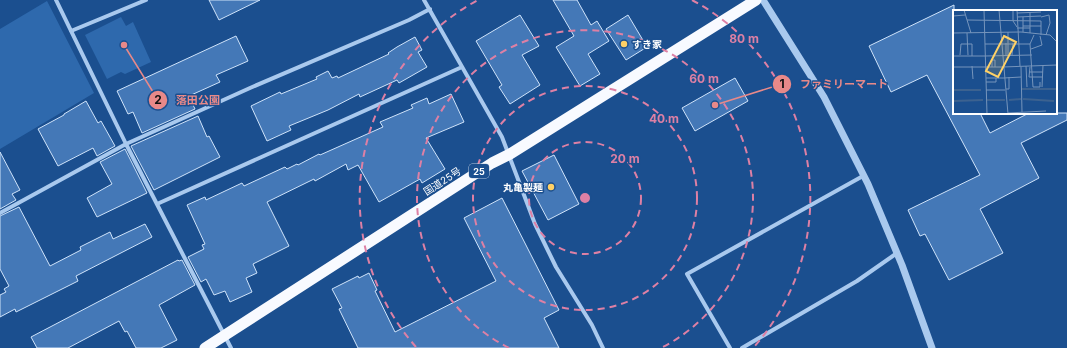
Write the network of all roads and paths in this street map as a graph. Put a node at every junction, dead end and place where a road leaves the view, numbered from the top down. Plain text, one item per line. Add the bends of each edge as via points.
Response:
1 (56, 0) edge
2 (146, 0) edge
3 (424, 0) edge
4 (756, 0) edge
5 (763, 0) edge
6 (430, 9) junction
7 (71, 31) junction
8 (462, 67) junction
9 (126, 144) junction
10 (510, 154) junction
11 (863, 176) junction
12 (158, 204) junction
13 (0, 213) edge
14 (897, 252) junction
15 (225, 336) junction
16 (205, 348) edge
17 (231, 348) edge
18 (603, 348) edge
19 (730, 348) edge
20 (742, 348) edge
21 (932, 348) edge

1 - 7 street
2 - 7 street
3 - 6 street
4 - 10 highway, 国道25号 / 25
5 - 11 street via 824,98
6 - 8 street
6 - 9 street
7 - 9 street
8 - 10 street
8 - 12 street
9 - 12 street
9 - 13 street
10 - 15 highway, 国道25号 / 25 via 492,163
10 - 18 street via 535,224 556,267 592,325
11 - 14 street
11 - 19 street via 687,274
12 - 15 street
14 - 20 street via 856,281
14 - 21 street
15 - 16 highway, 国道25号 / 25
15 - 17 street

